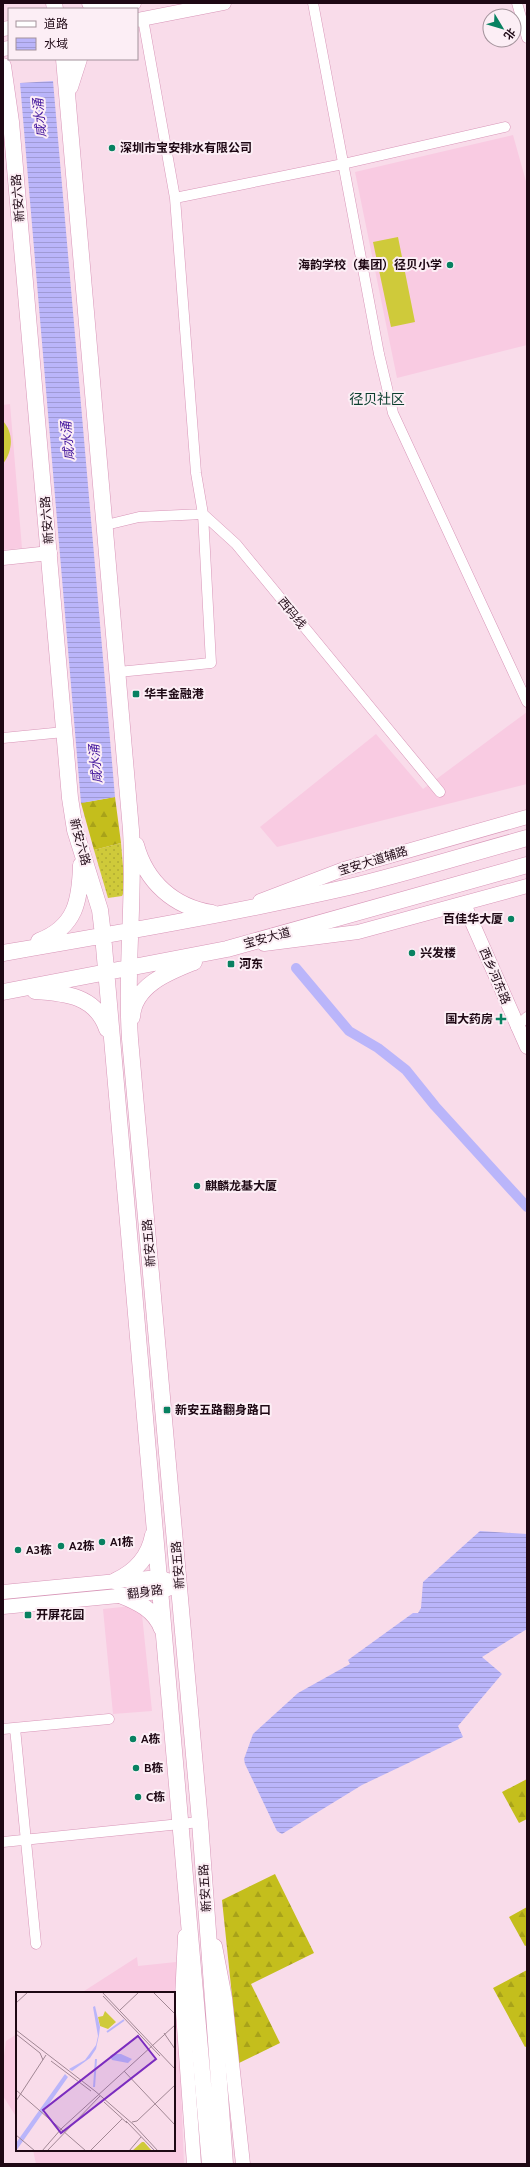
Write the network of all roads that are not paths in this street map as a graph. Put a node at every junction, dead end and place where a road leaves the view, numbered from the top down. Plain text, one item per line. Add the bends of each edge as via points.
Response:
1 (90, 3) edge
2 (134, 3) edge
3 (224, 3) edge
4 (313, 3) edge
5 (517, 3) edge
6 (109, 8) edge
7 (140, 20) edge
8 (527, 38) edge
9 (64, 60) edge
10 (78, 60) edge
11 (3, 66) edge
12 (68, 99) junction
13 (3, 102) edge
14 (11, 122) junction
15 (505, 128) dead end
16 (343, 164) junction
17 (174, 198) junction
18 (203, 514) junction
19 (106, 525) junction
20 (50, 553) junction
21 (3, 558) edge
22 (118, 672) junction
23 (527, 702) edge
24 (64, 732) junction
25 (3, 738) edge
26 (440, 792) dead end
27 (527, 817) edge
28 (132, 830) junction
29 (527, 838) edge
30 (82, 855) junction
31 (527, 865) edge
32 (527, 886) edge
33 (464, 904) junction
34 (222, 914) junction
35 (130, 931) junction
36 (103, 935) junction
37 (228, 949) junction
38 (3, 953) edge
39 (129, 967) junction
40 (107, 971) junction
41 (9, 991) edge
42 (522, 1022) edge
43 (130, 1039) junction
44 (112, 1045) junction
45 (527, 1048) edge
46 (155, 1526) junction
47 (160, 1584) junction
48 (180, 1584) junction
49 (117, 1588) junction
50 (3, 1592) edge
51 (3, 1607) edge
52 (164, 1637) junction
53 (109, 1719) dead end
54 (15, 1728) junction
55 (3, 1730) edge
56 (200, 1822) junction
57 (180, 1824) junction
58 (26, 1840) junction
59 (3, 1842) edge
60 (186, 1900) junction
61 (206, 1900) junction
62 (36, 1944) dead end
63 (194, 2164) edge
64 (210, 2164) edge
65 (226, 2164) edge
66 (243, 2164) edge

1 - 6 main road
2 - 6 main road
3 - 7 main road
4 - 16 street
5 - 8 street
7 - 17 street
9 - 12 main road
10 - 12 main road
11 - 14 main road, 新安六路
12 - 19 main road
13 - 14 main road
14 - 20 main road, 新安六路
15 - 16 street
16 - 17 street
16 - 23 street via 393,413
17 - 18 street via 196,473
18 - 19 street via 139,517
18 - 22 street via 210,662
18 - 26 street, 西码线 via 236,544
19 - 22 main road
20 - 21 main road
20 - 24 main road, 新安六路
22 - 28 main road
24 - 25 street
24 - 30 main road, 新安六路 via 72,813
27 - 34 main road, 宝安大道辅路 via 344,869
28 - 34 main road via 142,861 156,884 165,893 193,909
28 - 35 main road
29 - 34 main road via 351,886
30 - 36 main road, 新安六路 via 100,910
30 - 38 main road via 80,894 67,922 50,936
31 - 37 main road, 宝安大道
32 - 33 main road
33 - 37 main road via 339,935
33 - 42 main road, 西乡河东路
34 - 35 main road
35 - 36 main road
35 - 39 main road
36 - 38 main road
36 - 40 main road, 新安六路
37 - 39 main road, 宝安大道
37 - 43 main road via 170,972 146,989 132,1011
39 - 40 main road, 宝安大道
39 - 43 main road, 新安五路 via 127,998
40 - 41 main road, 宝安大道
40 - 44 main road, 新安五路
41 - 44 main road via 64,994 81,999 100,1012
42 - 45 main road, 西乡河东路
43 - 48 main road, 新安五路
44 - 46 main road, 新安五路
46 - 47 main road, 新安五路
46 - 49 main road via 146,1556
47 - 48 main road, 翻身路
47 - 49 main road, 翻身路
47 - 52 main road, 新安五路
48 - 56 main road, 新安五路
49 - 50 main road, 翻身路
49 - 51 main road, 翻身路
49 - 52 main road via 149,1610 156,1618
52 - 57 main road, 新安五路
53 - 54 street
54 - 55 street
54 - 58 street
56 - 57 street
56 - 61 main road, 新安五路
57 - 58 street
57 - 60 main road, 新安五路
58 - 59 street
58 - 62 street
60 - 63 main road via 182,1999
60 - 64 main road, 新安五路
61 - 65 main road, 新安五路
61 - 66 main road via 225,1998

